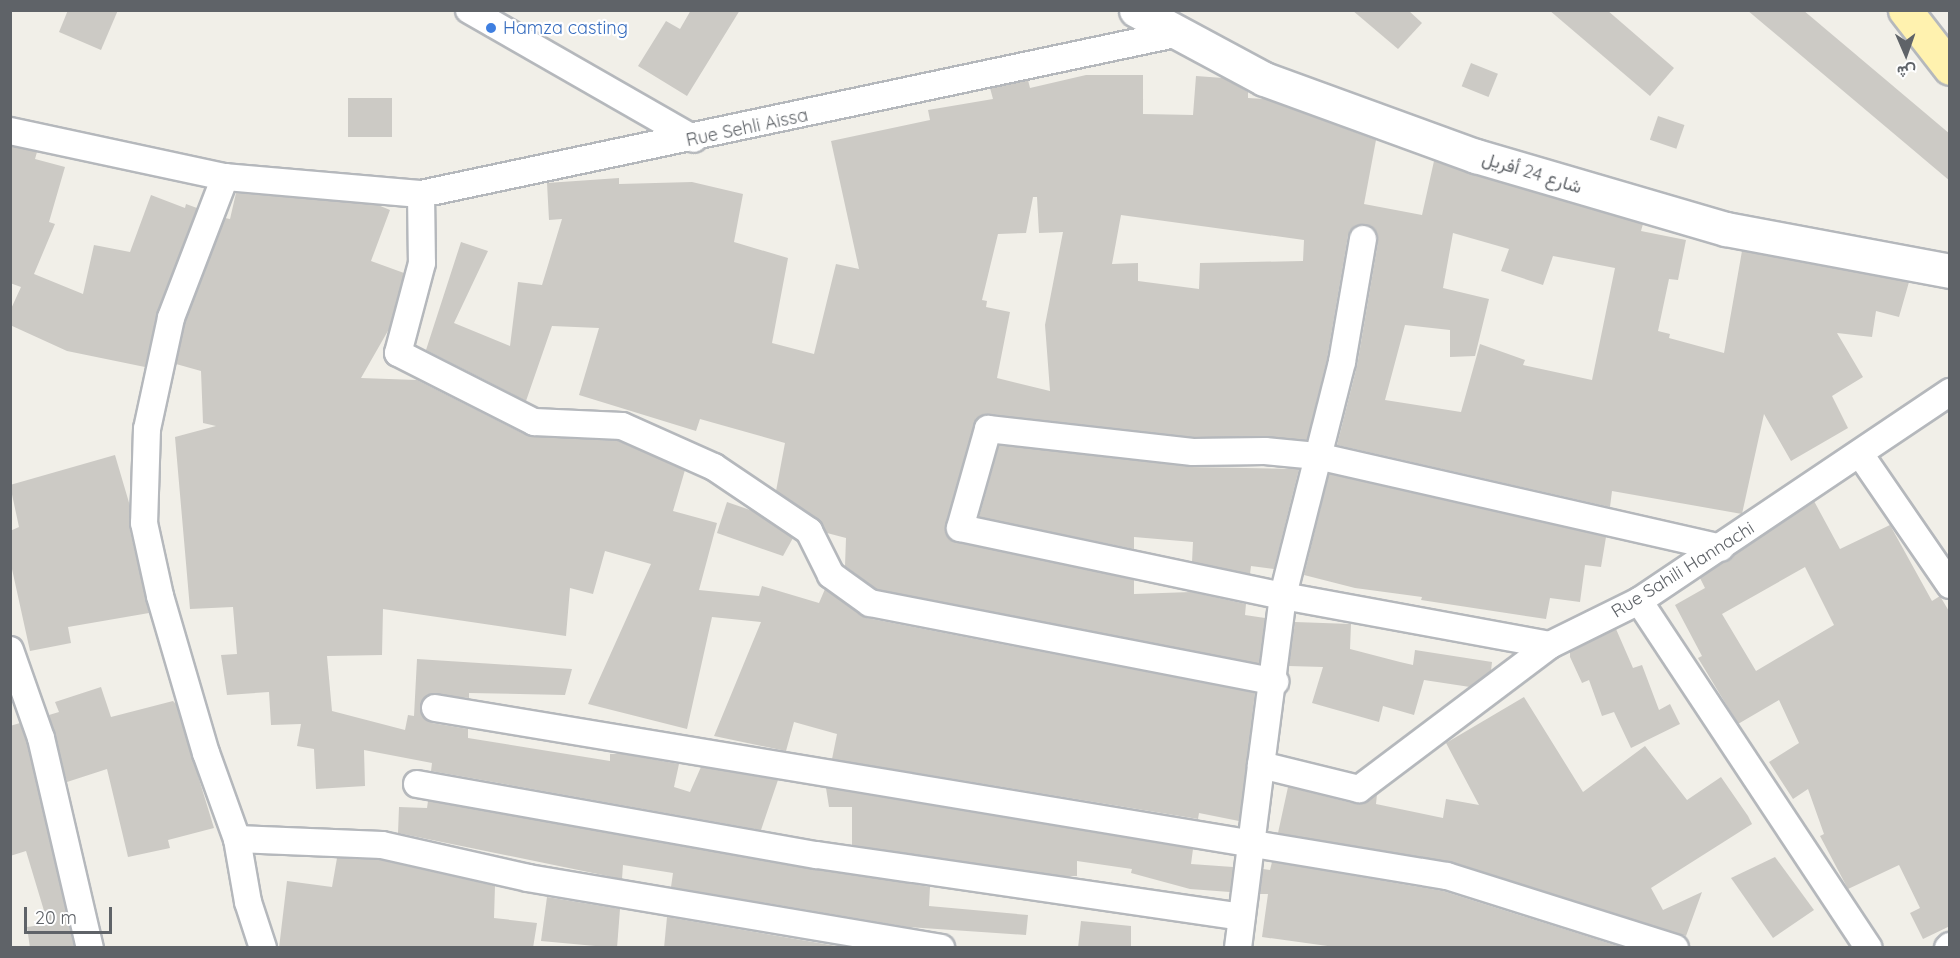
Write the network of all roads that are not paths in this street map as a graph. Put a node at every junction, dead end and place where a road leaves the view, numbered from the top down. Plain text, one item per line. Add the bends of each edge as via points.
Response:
1 (469, 10) edge
2 (1905, 10) edge
3 (1142, 12) edge
4 (1175, 34) junction
5 (1950, 68) edge
6 (10, 131) edge
7 (694, 139) junction
8 (225, 177) junction
9 (422, 194) junction
10 (1364, 238) dead end
11 (1950, 271) edge
12 (1950, 392) edge
13 (1860, 454) junction
14 (1317, 456) junction
15 (1721, 548) junction
16 (1950, 585) edge
17 (1283, 596) junction
18 (1639, 601) junction
19 (1550, 645) junction
20 (10, 650) edge
21 (1275, 682) junction
22 (435, 708) dead end
23 (1261, 765) junction
24 (417, 784) dead end
25 (237, 839) junction
26 (1250, 843) junction
27 (1241, 917) junction
28 (90, 948) edge
29 (263, 948) edge
30 (941, 948) edge
31 (1238, 948) edge
32 (1675, 948) edge
33 (1869, 948) edge

1 - 7 street
2 - 5 main road
3 - 4 main road, شارع 24 أفريل
4 - 7 street, Rue Sehli Aissa
4 - 11 main road, شارع 24 أفريل via 1264,80 1611,198 1726,229
6 - 8 street, Rue Sehli Aissa
7 - 9 street, Rue Sehli Aissa
8 - 9 street, Rue Sehli Aissa
8 - 25 street via 171,318 147,429 144,523 160,596 206,753
9 - 21 street via 422,263 398,353 534,422 622,426 714,467 809,531 831,575 870,603
10 - 14 street via 1342,362
12 - 13 street, Rue Sahili Hannachi
13 - 15 street, Rue Sahili Hannachi
13 - 16 street
14 - 15 street
14 - 17 street
14 - 17 street via 1265,451 1193,452 988,429 960,528
15 - 18 street, Rue Sahili Hannachi
17 - 19 street
17 - 21 street
18 - 19 street, Rue Sahili Hannachi
18 - 33 street
19 - 23 street, Rue Sahili Hannachi via 1359,789
20 - 28 street via 41,738
21 - 23 street
22 - 26 street
23 - 26 street
24 - 27 street via 818,855
25 - 29 street via 248,902
25 - 30 street via 382,845 528,878
26 - 27 street
26 - 32 street via 1447,876
27 - 31 street

